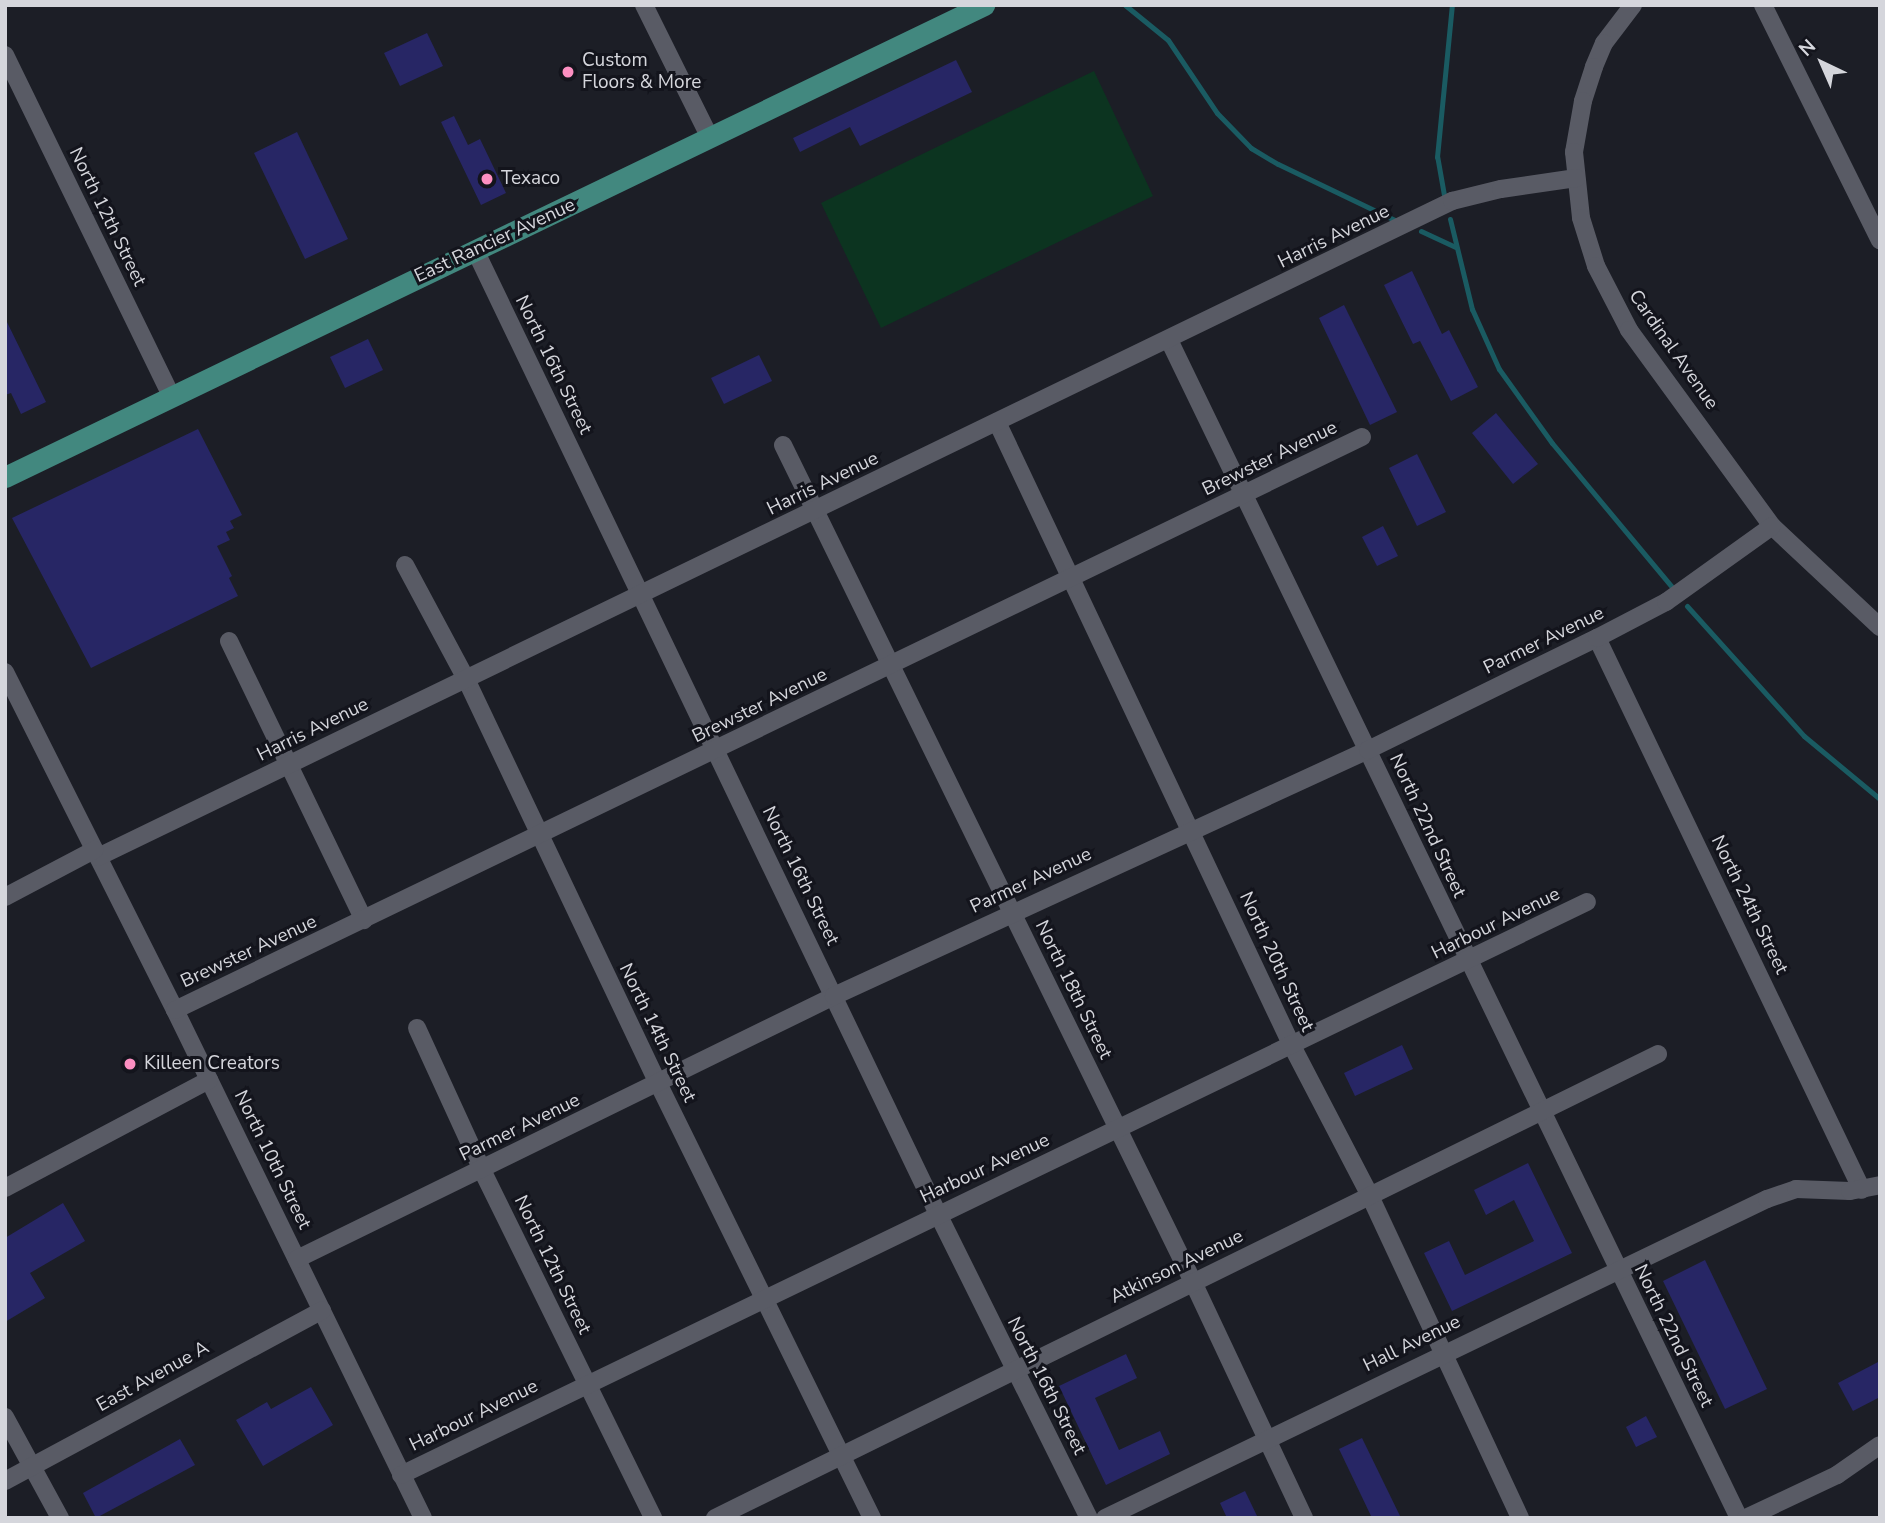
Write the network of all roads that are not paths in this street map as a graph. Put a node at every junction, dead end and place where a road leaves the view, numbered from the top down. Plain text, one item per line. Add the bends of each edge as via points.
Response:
1 (644, 5) edge
2 (984, 5) edge
3 (1633, 5) edge
4 (1763, 5) edge
5 (5, 55) edge
6 (710, 138) junction
7 (1576, 178) junction
8 (1880, 241) edge
9 (475, 250) junction
10 (1169, 340) junction
11 (172, 397) junction
12 (997, 422) junction
13 (1362, 437) dead end
14 (783, 445) dead end
15 (5, 477) edge
16 (1244, 496) junction
17 (816, 512) junction
18 (1772, 527) junction
19 (405, 565) dead end
20 (1070, 579) junction
21 (640, 596) junction
22 (1880, 627) edge
23 (1597, 638) junction
24 (229, 641) dead end
25 (890, 667) junction
26 (5, 672) edge
27 (466, 679) junction
28 (716, 750) junction
29 (1368, 750) junction
30 (289, 765) junction
31 (1190, 830) junction
32 (539, 836) junction
33 (96, 854) junction
34 (5, 897) edge
35 (1587, 902) dead end
36 (1011, 913) junction
37 (364, 920) junction
38 (1468, 962) junction
39 (834, 996) junction
40 (175, 1010) junction
41 (417, 1028) dead end
42 (1291, 1044) junction
43 (1658, 1054) dead end
44 (209, 1080) junction
45 (658, 1083) junction
46 (1541, 1112) junction
47 (1119, 1129) junction
48 (482, 1170) junction
49 (5, 1188) edge
50 (1871, 1188) edge
51 (1370, 1196) junction
52 (939, 1214) junction
53 (298, 1259) junction
54 (1617, 1269) junction
55 (1193, 1282) junction
56 (763, 1299) junction
57 (321, 1310) junction
58 (1443, 1352) junction
59 (1015, 1372) junction
60 (586, 1384) junction
61 (5, 1417) edge
62 (1266, 1438) junction
63 (1880, 1446) edge
64 (841, 1455) junction
65 (32, 1466) junction
66 (401, 1475) junction
67 (5, 1481) edge
68 (60, 1518) edge
69 (423, 1518) edge
70 (653, 1518) edge
71 (715, 1518) edge
72 (872, 1518) edge
73 (1089, 1518) edge
74 (1105, 1518) edge
75 (1304, 1518) edge
76 (1520, 1518) edge
77 (1739, 1518) edge
78 (1746, 1518) edge

1 - 6 street
2 - 6 main road, East Rancier Avenue
3 - 7 street, Cardinal Avenue via 1604,43 1594,67 1574,152
4 - 8 street
5 - 11 street, North 12th Street
6 - 9 main road, East Rancier Avenue
7 - 10 street, Harris Avenue via 1452,201
7 - 18 street, Cardinal Avenue via 1581,218 1609,296
9 - 11 main road, East Rancier Avenue
9 - 21 street, North 16th Street
10 - 12 street, Harris Avenue
10 - 16 street, North 22nd Street
11 - 15 main road, East Rancier Avenue
12 - 17 street, Harris Avenue
12 - 20 street, North 20th Street
13 - 16 street, Brewster Avenue
14 - 17 street, North 18th Street
16 - 20 street, Brewster Avenue
16 - 29 street, North 22nd Street
17 - 21 street, Harris Avenue
17 - 25 street, North 18th Street
18 - 22 street, Cardinal Avenue
18 - 23 street, Parmer Avenue via 1666,602
19 - 27 street, North 14th Street
20 - 25 street, Brewster Avenue
20 - 31 street, North 20th Street
21 - 27 street, Harris Avenue
21 - 28 street, North 16th Street
23 - 29 street, Parmer Avenue
23 - 50 street, North 24th Street
24 - 30 street
25 - 28 street, Brewster Avenue
25 - 36 street, North 18th Street
26 - 33 street, North 10th Street
27 - 30 street, Harris Avenue
27 - 32 street, North 14th Street
28 - 32 street, Brewster Avenue
28 - 39 street, North 16th Street
29 - 31 street, Parmer Avenue
29 - 38 street, North 22nd Street
30 - 33 street, Harris Avenue
30 - 37 street
31 - 36 street, Parmer Avenue
31 - 42 street, North 20th Street
32 - 37 street, Brewster Avenue
32 - 45 street, North 14th Street
33 - 34 street, Harris Avenue
33 - 40 street, North 10th Street
35 - 38 street, Harbour Avenue
36 - 39 street, Parmer Avenue
36 - 47 street, North 18th Street
37 - 40 street, Brewster Avenue
38 - 42 street, Harbour Avenue
38 - 46 street, North 22nd Street
39 - 45 street, Parmer Avenue
39 - 52 street, North 16th Street
40 - 44 street, North 10th Street
41 - 48 street, North 12th Street
42 - 47 street, Harbour Avenue
42 - 51 street, North 20th Street
43 - 46 street, Atkinson Avenue
44 - 49 street
44 - 53 street, North 10th Street
45 - 48 street, Parmer Avenue
45 - 56 street, North 14th Street
46 - 51 street, Atkinson Avenue
46 - 54 street, North 22nd Street
47 - 52 street, Harbour Avenue
47 - 55 street, North 18th Street
48 - 53 street, Parmer Avenue
48 - 60 street, North 12th Street
50 - 54 street, Hall Avenue via 1796,1189
51 - 55 street, Atkinson Avenue
51 - 58 street, North 20th Street
52 - 56 street, Harbour Avenue
52 - 59 street, North 16th Street
53 - 57 street, North 10th Street
54 - 58 street, Hall Avenue
54 - 77 street, North 22nd Street
55 - 59 street, Atkinson Avenue
55 - 62 street, North 18th Street
56 - 60 street, Harbour Avenue
56 - 64 street, North 14th Street
57 - 65 street, East Avenue A
57 - 66 street, North 10th Street
58 - 62 street, Hall Avenue
58 - 76 street, North 20th Street
59 - 64 street, Atkinson Avenue
59 - 73 street, North 16th Street
60 - 66 street, Harbour Avenue
60 - 70 street, North 12th Street
61 - 65 street
62 - 74 street, Hall Avenue
62 - 75 street, North 18th Street
63 - 78 street via 1837,1475
64 - 71 street, Atkinson Avenue
64 - 72 street, North 14th Street
65 - 67 street, East Avenue A
65 - 68 street
66 - 69 street, North 10th Street

